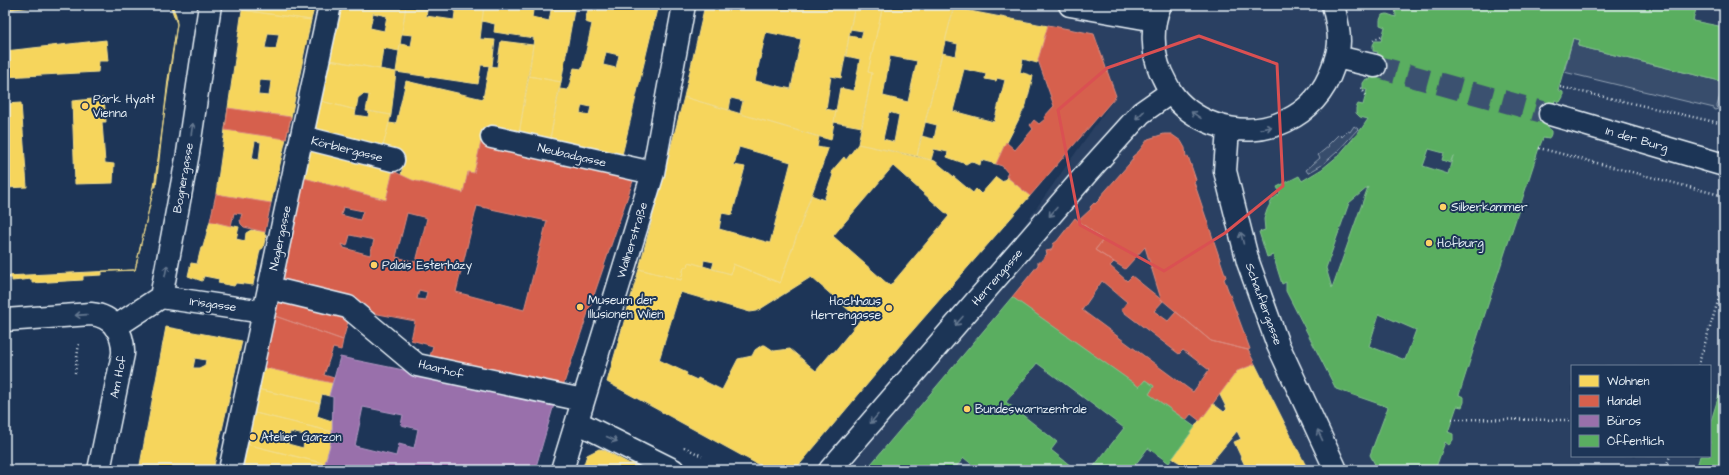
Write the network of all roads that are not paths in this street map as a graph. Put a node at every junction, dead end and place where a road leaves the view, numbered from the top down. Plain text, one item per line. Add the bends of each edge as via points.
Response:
1 (210, 5) edge
2 (330, 5) edge
3 (684, 5) edge
4 (1070, 5) edge
5 (1333, 5) edge
6 (1158, 13) edge
7 (1337, 57) junction
8 (1375, 66) tunnel mouth
9 (1171, 92) junction
10 (1550, 114) tunnel mouth
11 (1228, 129) junction
12 (302, 137) junction
13 (492, 137) dead end
14 (393, 160) dead end
15 (1724, 165) edge
16 (652, 173) junction
17 (270, 288) junction
18 (161, 297) junction
19 (264, 312) junction
20 (5, 320) edge
21 (115, 327) junction
22 (584, 400) junction
23 (577, 422) junction
24 (99, 470) edge
25 (230, 470) edge
26 (562, 470) edge
27 (673, 470) edge
28 (830, 470) edge
29 (1336, 470) edge

18 -> 1 street, Bognergasse via 188,153
2 - 12 street, Naglergasse
3 - 16 street, Wallnerstraße
4 - 6 street
5 - 7 street via 1338,21
6 - 9 street via 1154,44 1158,65
7 - 8 street
11 -> 7 street via 1258,130 1278,125 1299,114 1316,99 1329,80
11 -> 9 street via 1198,117
9 -> 28 street, Herrengasse via 1141,113 1092,167
10 - 15 street, In der Burg
29 -> 11 street, Schauflergasse via 1278,345 1248,262 1225,172
12 - 14 street, Körblergasse
12 - 17 street, Naglergasse
13 - 16 street, Neubadgasse
16 - 22 street, Wallnerstraße
17 - 19 street, Naglergasse
17 - 22 street, Haarhof via 348,307 416,365
18 - 19 street, Irisgasse
18 - 21 street
19 - 25 street, Naglergasse
21 -> 20 street, Am Hof via 106,318 91,314
21 - 24 street, Am Hof via 122,335 123,354
22 - 23 street, Wallnerstraße
23 - 26 street, Wallnerstraße
23 -> 27 street

